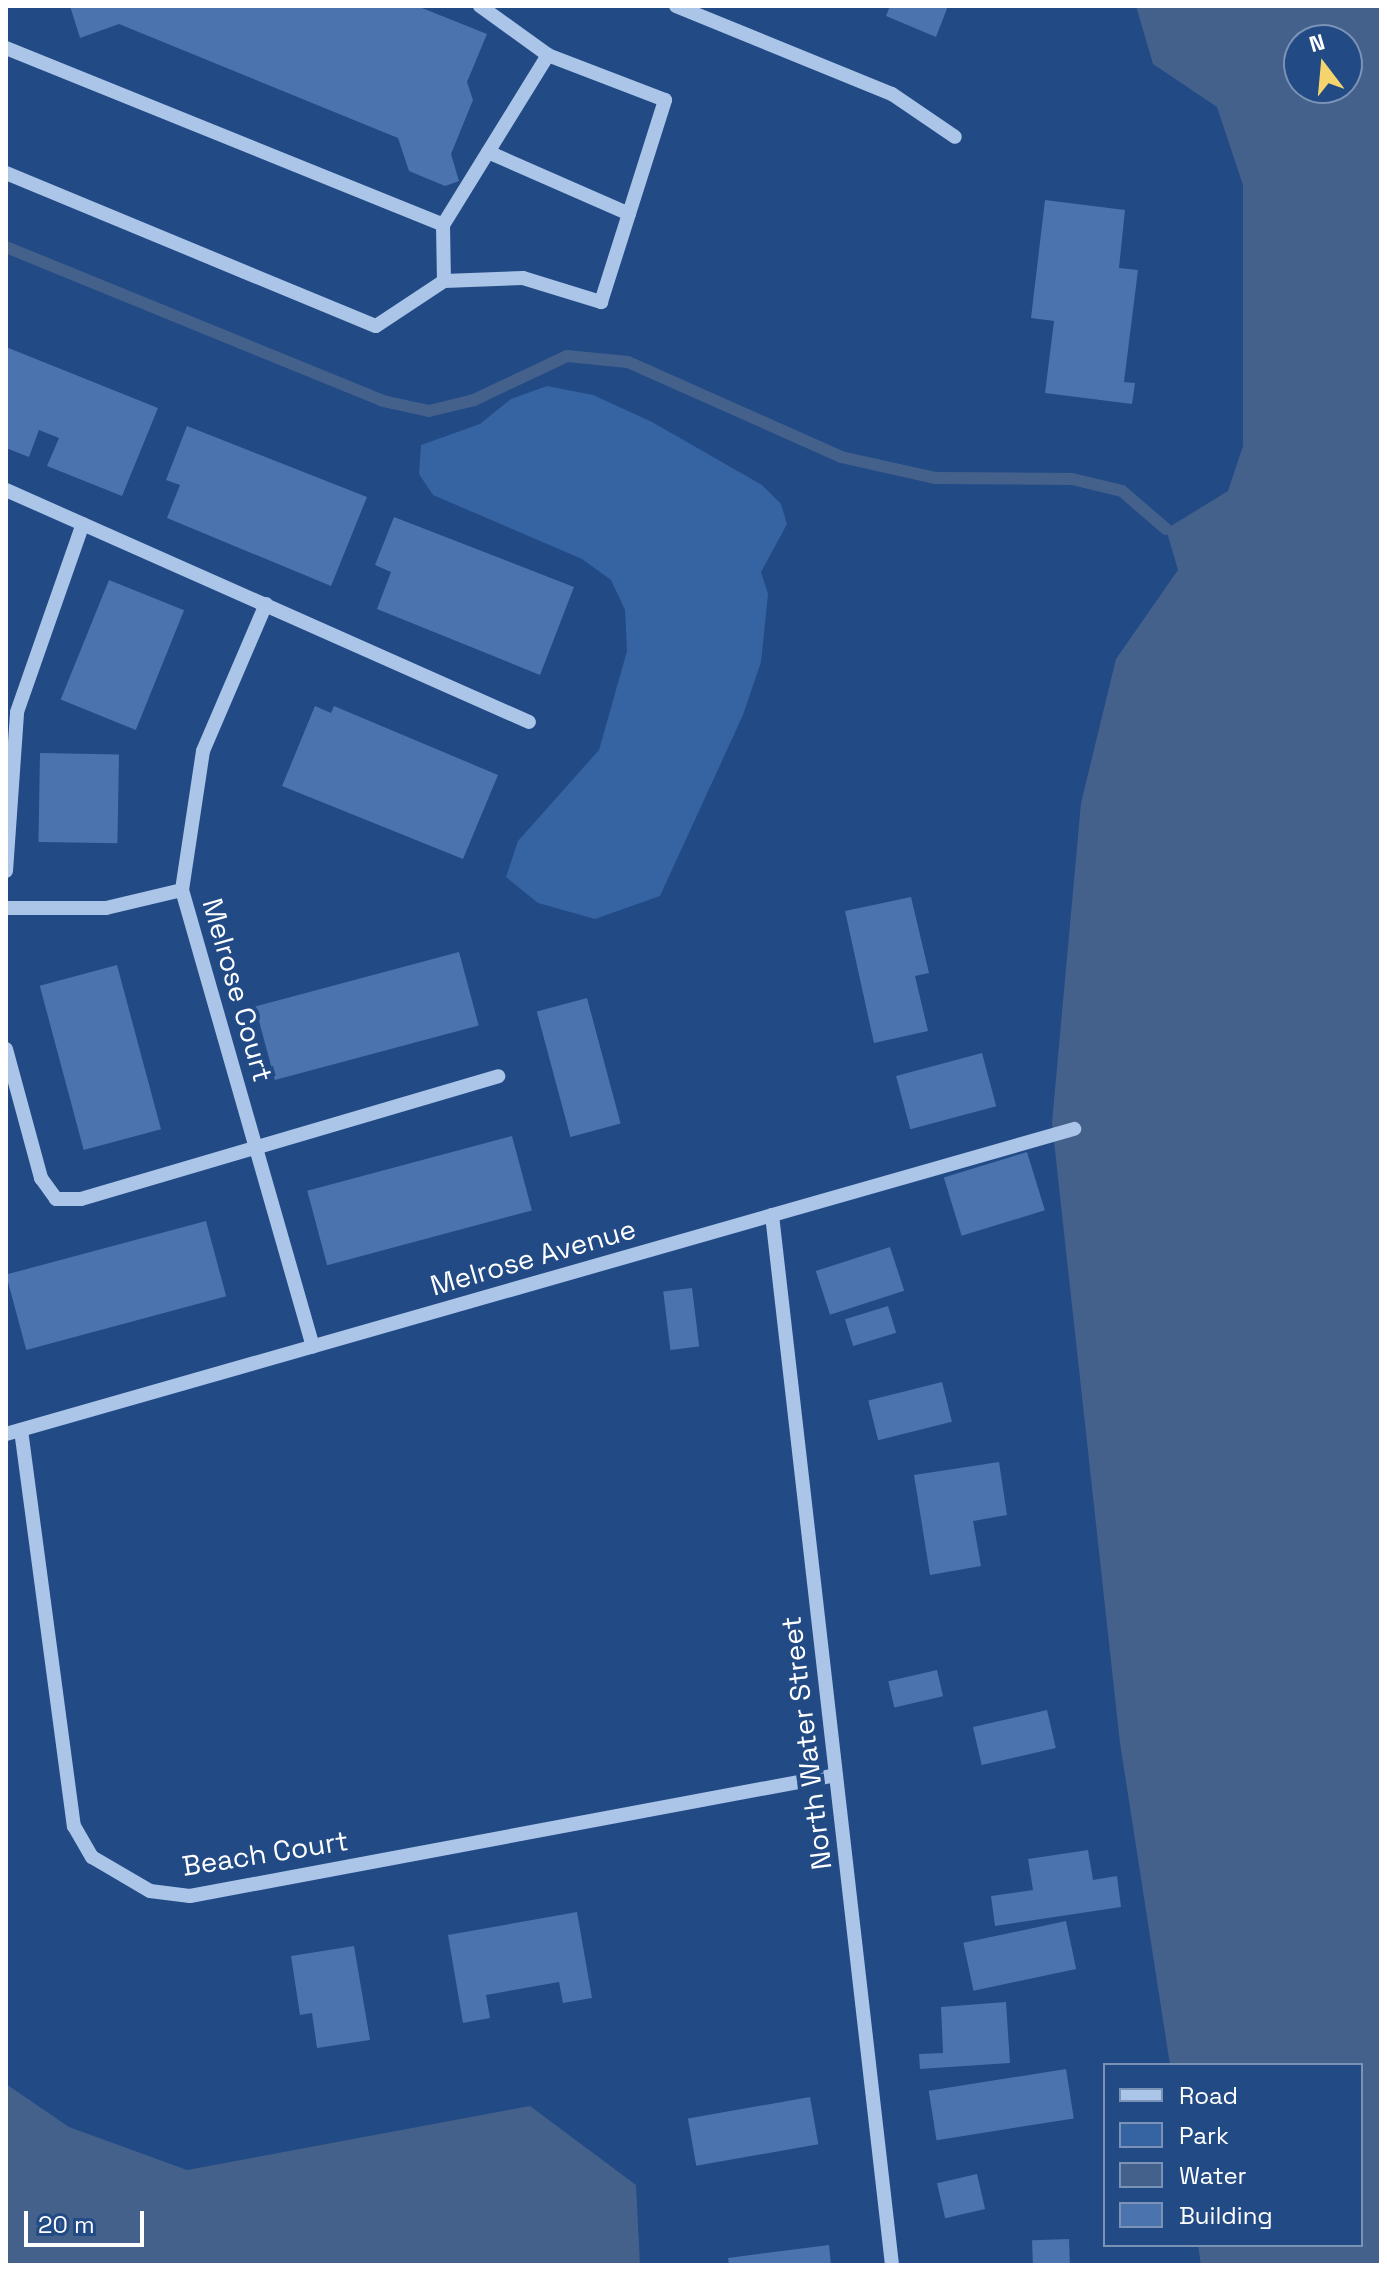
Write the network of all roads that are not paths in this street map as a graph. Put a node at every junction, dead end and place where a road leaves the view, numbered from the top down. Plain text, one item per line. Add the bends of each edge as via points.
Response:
1 (480, 6) edge
2 (676, 6) edge
3 (6, 48) edge
4 (548, 55) junction
5 (955, 137) dead end
6 (488, 152) junction
7 (6, 173) edge
8 (629, 214) junction
9 (443, 225) junction
10 (444, 281) junction
11 (6, 490) edge
12 (83, 524) junction
13 (266, 604) junction
14 (529, 722) dead end
15 (6, 871) edge
16 (182, 890) junction
17 (6, 908) edge
18 (6, 1049) edge
19 (498, 1076) dead end
20 (1074, 1129) dead end
21 (257, 1149) junction
22 (772, 1215) junction
23 (313, 1347) junction
24 (21, 1430) junction
25 (6, 1434) edge
26 (836, 1775) junction
27 (892, 2265) edge

1 - 4 street
2 - 5 street via 892,94
3 - 9 street
4 - 6 street
4 - 8 street via 665,100
6 - 8 street
6 - 9 street
7 - 10 street via 376,326
8 - 10 street via 601,302 523,278
9 - 10 street
11 - 12 street
12 - 13 street
12 - 15 street via 17,712
13 - 14 street
13 - 16 street, Melrose Court via 203,751
16 - 17 street via 106,908
16 - 21 street, Melrose Court
18 - 21 street via 41,1178 56,1199 81,1199
19 - 21 street
20 - 22 street, Melrose Avenue
21 - 23 street, Melrose Court
22 - 23 street, Melrose Avenue
22 - 26 street, North Water Street
23 - 24 street, Melrose Avenue
24 - 25 street, Melrose Avenue
24 - 26 street, Beach Court via 74,1826 92,1857 150,1891 190,1896
26 - 27 street, North Water Street

